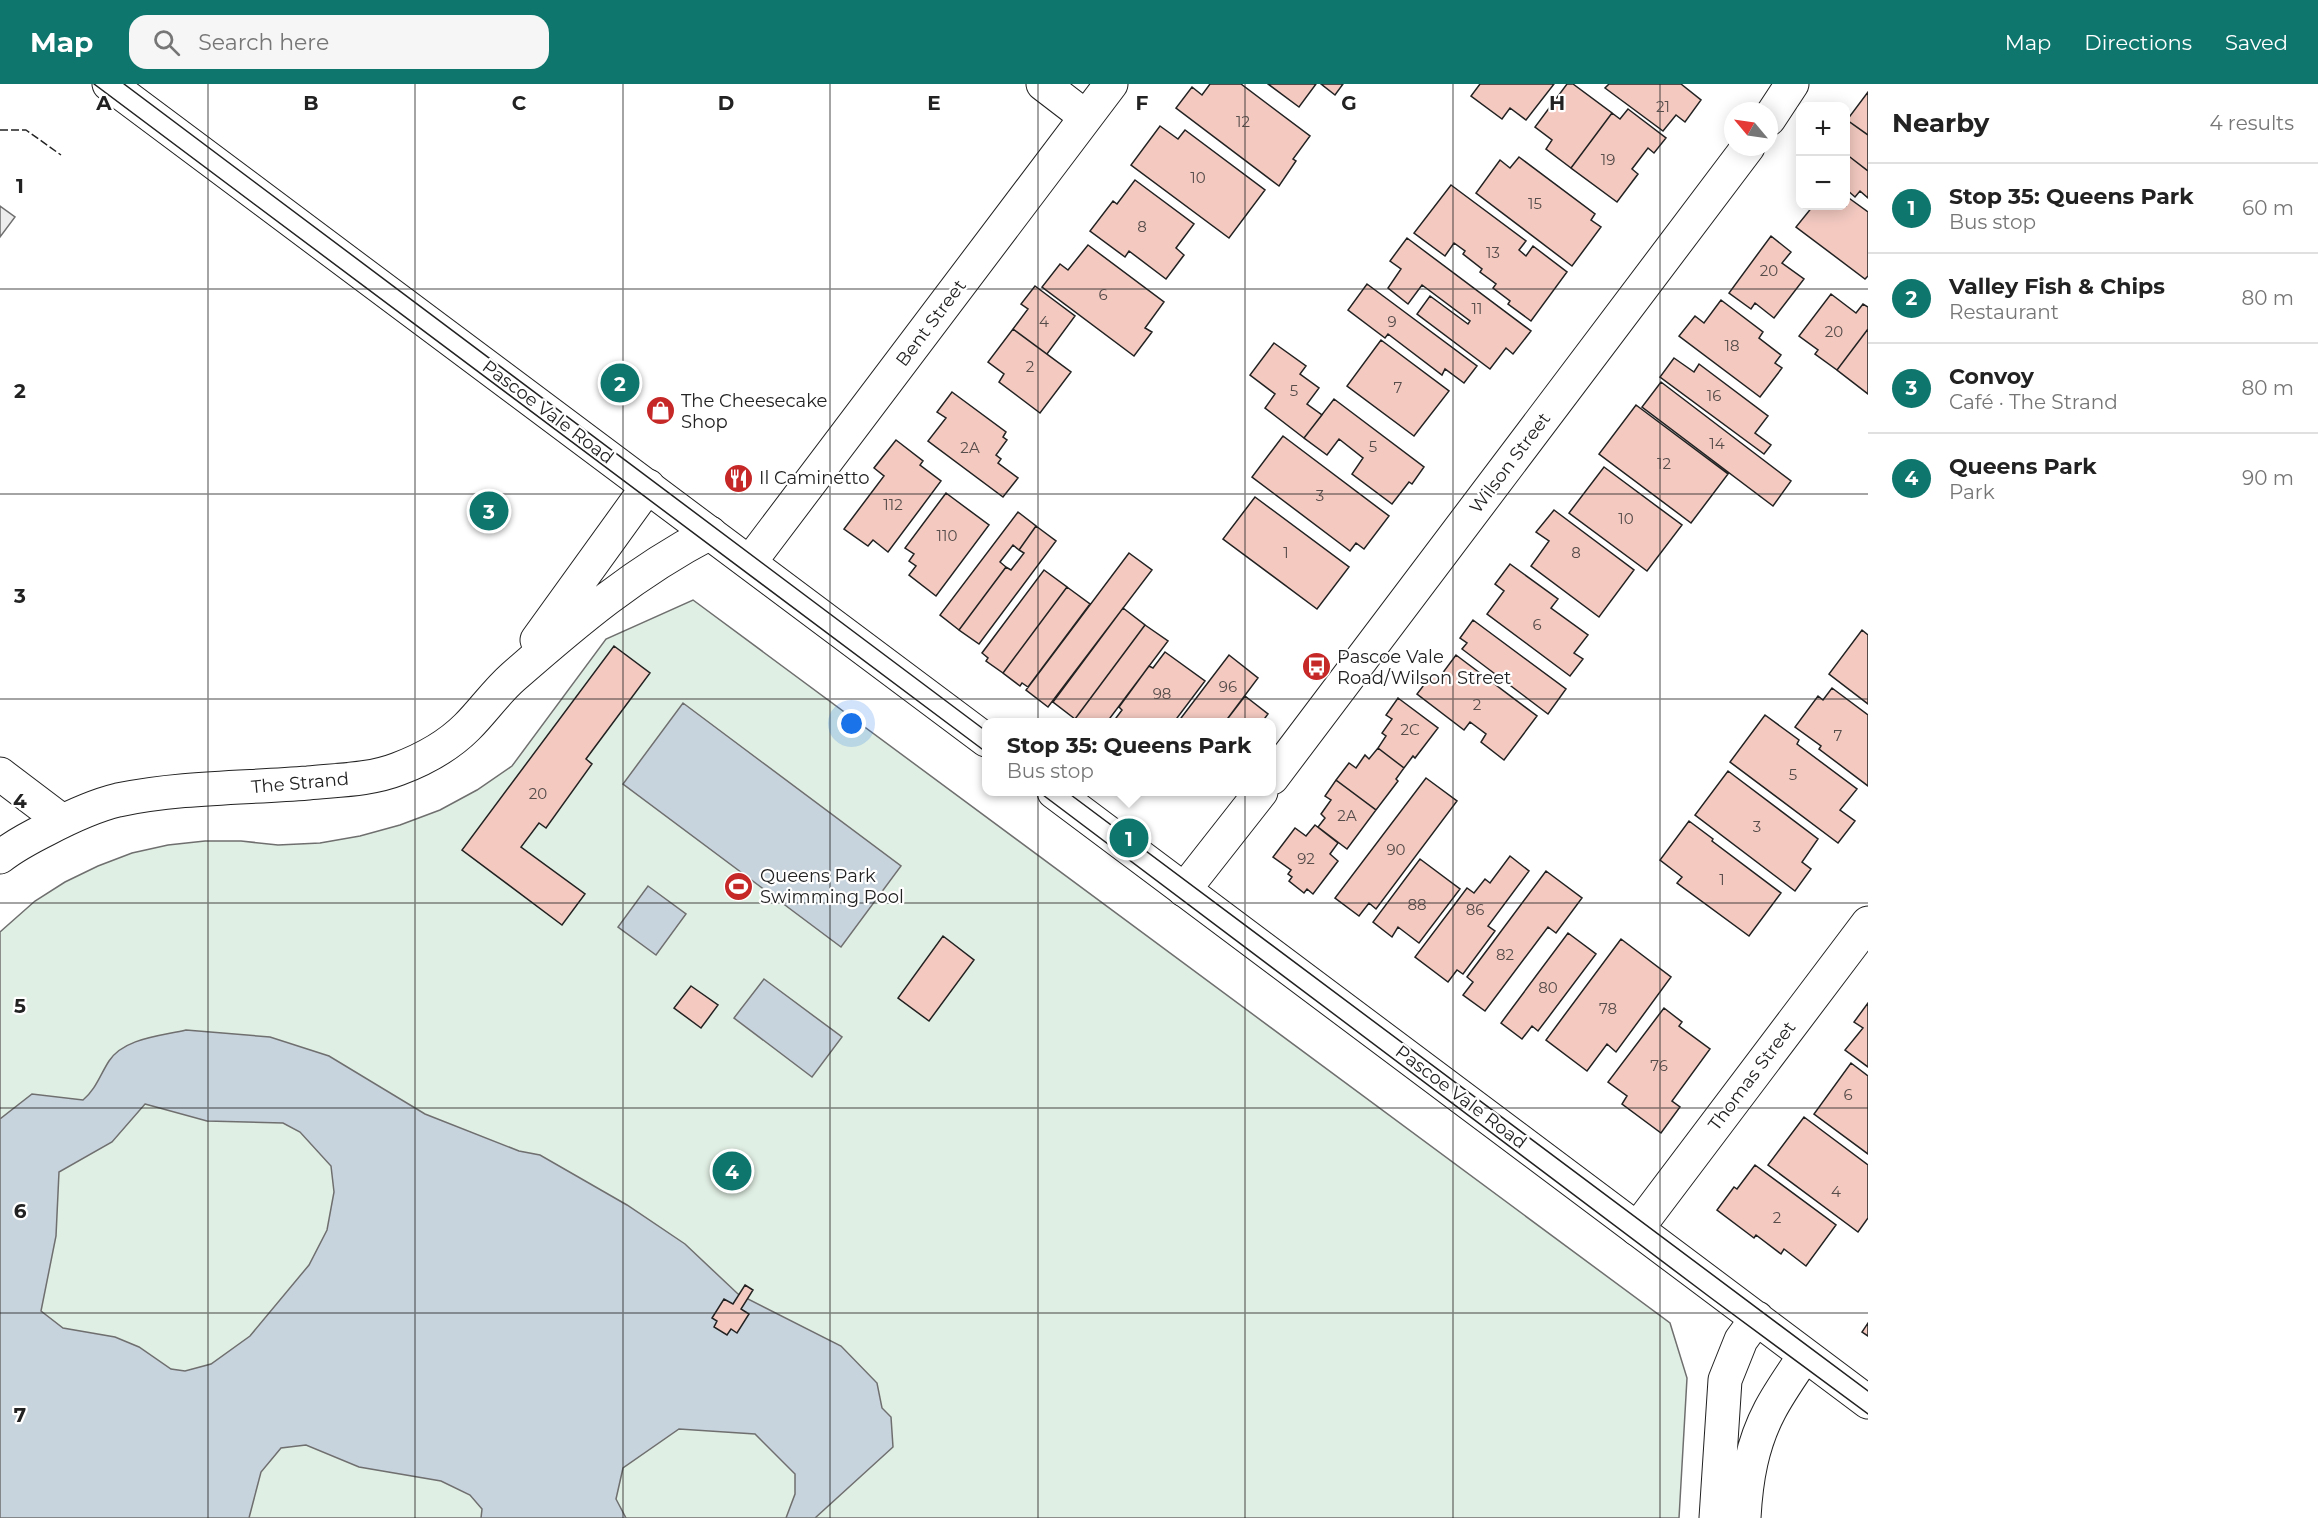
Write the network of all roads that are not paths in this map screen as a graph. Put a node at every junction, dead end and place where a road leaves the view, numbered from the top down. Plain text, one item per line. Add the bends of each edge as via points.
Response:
1 (109, 84) edge
2 (1043, 84) edge
3 (1111, 84) edge
4 (1086, 117) junction
5 (1741, 156) edge
6 (648, 486) junction
7 (710, 533) junction
8 (750, 562) junction
9 (509, 681) junction
10 (982, 736) edge
11 (1276, 773) edge
12 (0, 774) edge
13 (1059, 796) edge
14 (1258, 796) edge
15 (62, 821) junction
16 (0, 857) edge
17 (1184, 890) junction
18 (1868, 923) edge
19 (1636, 1229) junction
20 (1757, 1318) junction
21 (1805, 1355) junction
22 (1868, 1402) edge
23 (1716, 1518) edge
24 (1744, 1518) edge

1 - 6 street, Pascoe Vale Road
2 - 4 street
3 - 4 street, Bent Street
4 - 8 street, Bent Street
5 - 11 street, Wilson Street
6 - 7 street, Pascoe Vale Road
6 - 9 street, The Strand
7 - 8 street, Pascoe Vale Road
7 - 9 street, The Strand via 622,585
8 - 10 street, Pascoe Vale Road
9 - 15 street, The Strand via 465,729 438,750 396,770 342,780 162,793 117,801
12 - 15 street
13 - 17 street, Pascoe Vale Road
14 - 17 street
15 - 16 street, The Strand
17 - 19 street, Pascoe Vale Road
18 - 19 street, Thomas Street
19 - 20 street, Pascoe Vale Road
20 - 21 street, Pascoe Vale Road
20 - 23 street via 1741,1340 1725,1380
21 - 22 street, Pascoe Vale Road
21 - 24 street via 1760,1431 1747,1479

